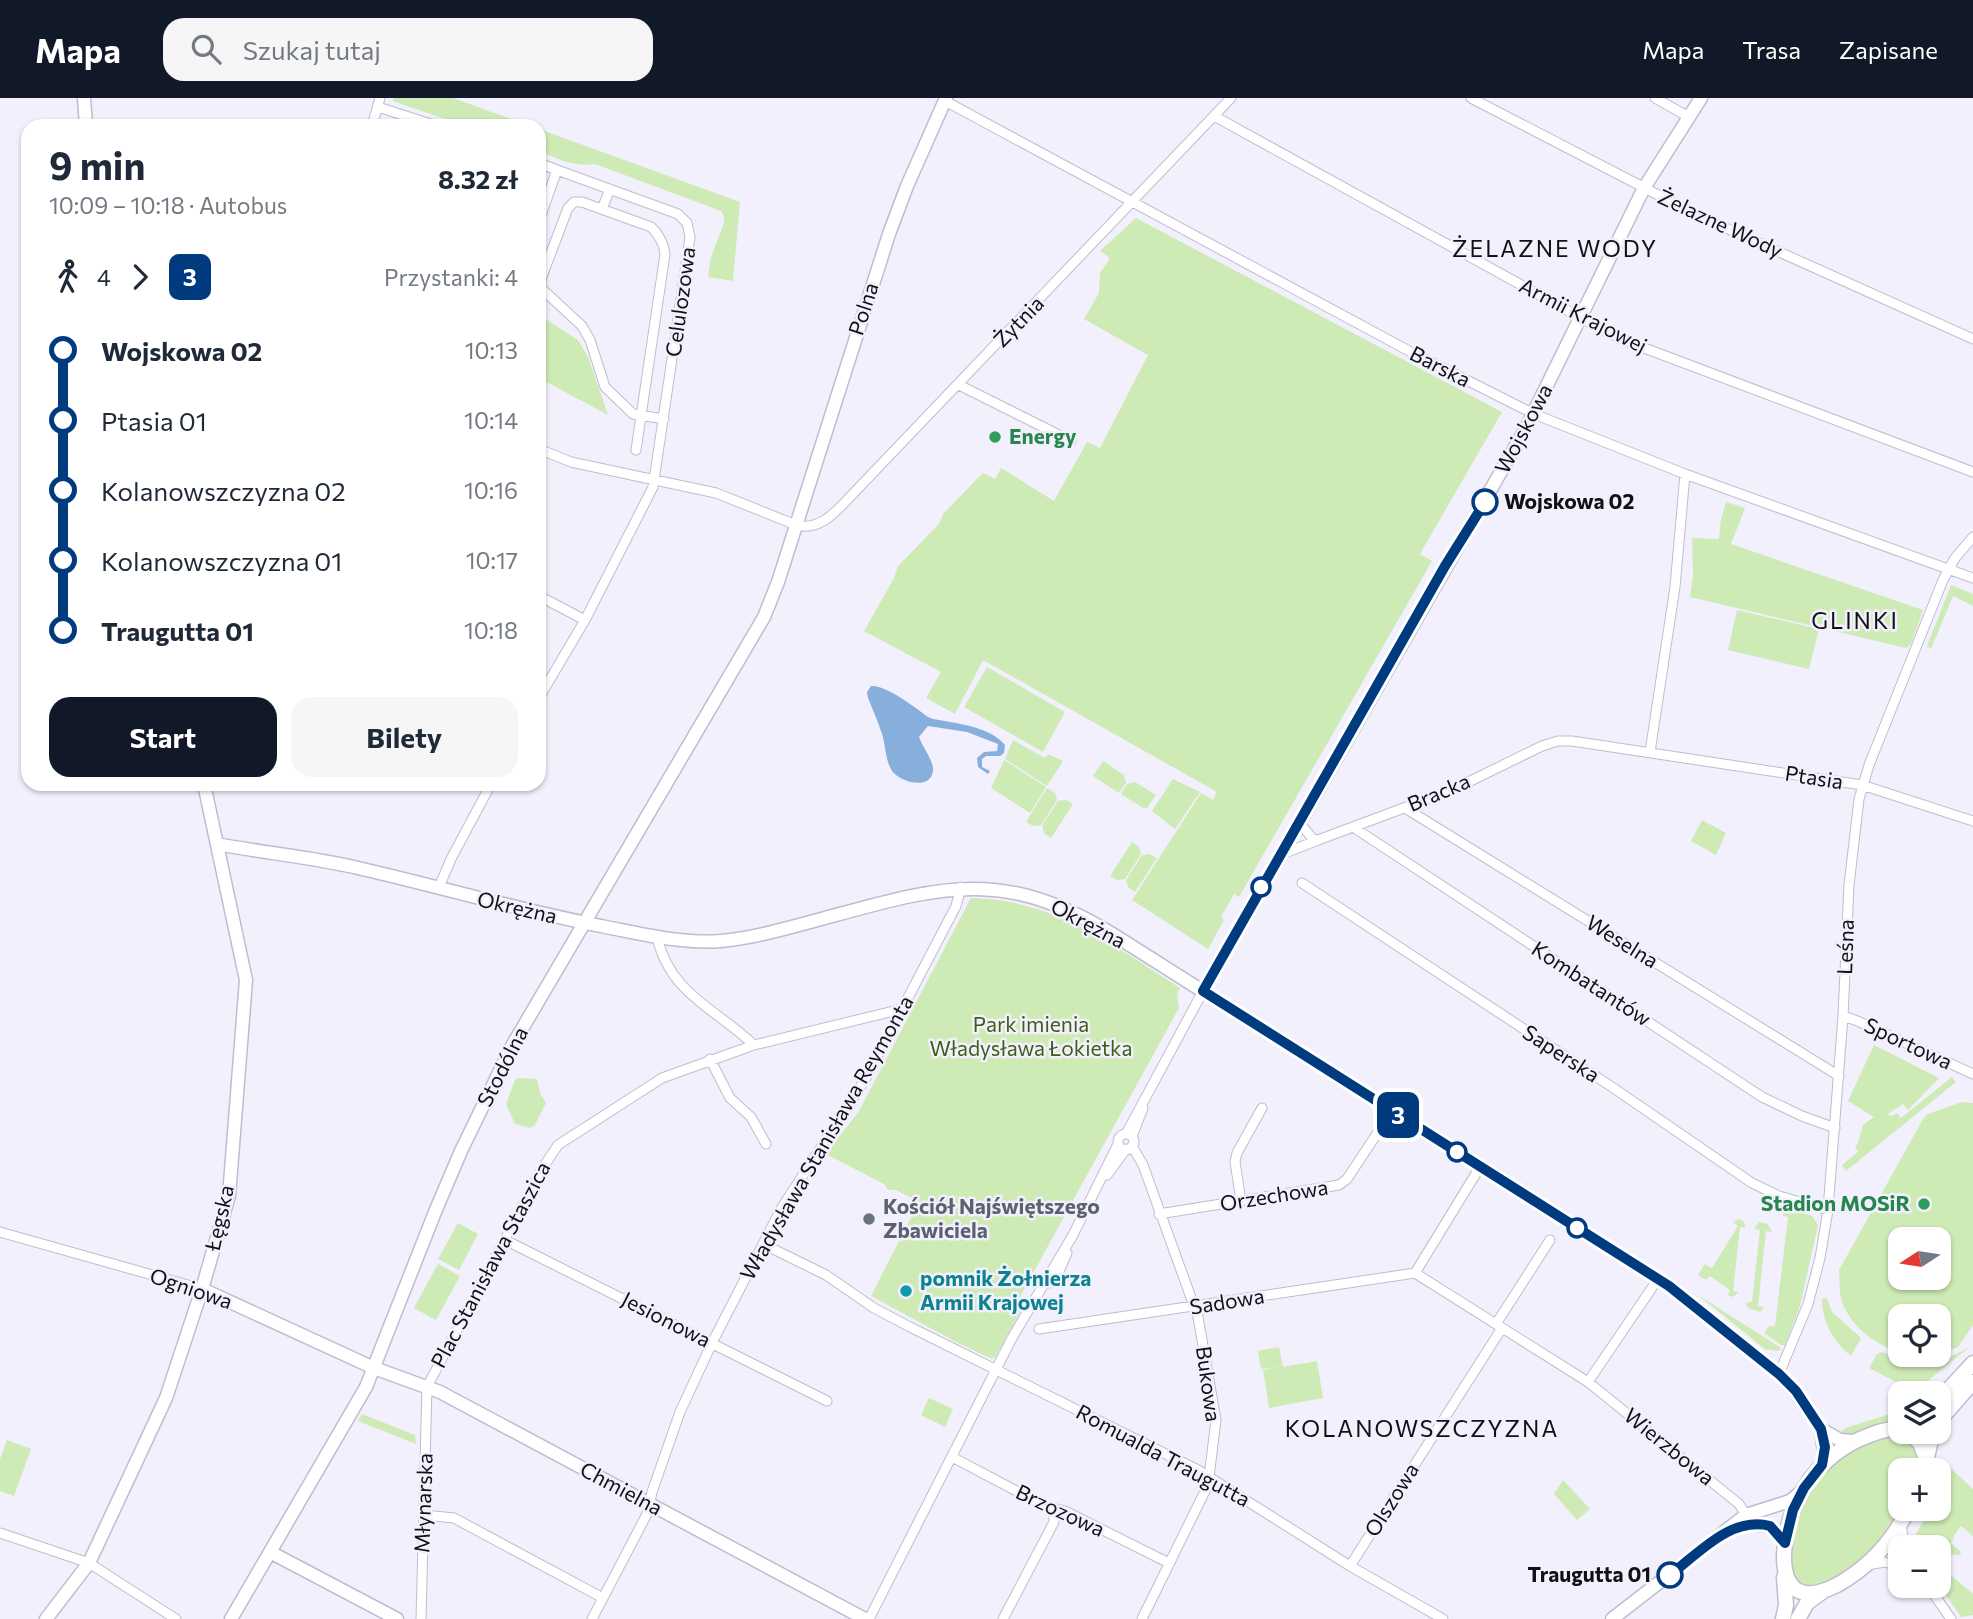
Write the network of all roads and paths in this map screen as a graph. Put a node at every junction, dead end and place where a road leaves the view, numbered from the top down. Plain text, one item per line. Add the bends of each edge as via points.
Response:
1 (84, 98) edge
2 (1231, 98) edge
3 (1471, 98) edge
4 (1656, 98) edge
5 (1701, 98) edge
6 (942, 99) edge
7 (379, 103) edge
8 (1214, 116) junction
9 (1689, 117) junction
10 (86, 119) edge
11 (419, 119) edge
12 (546, 166) edge
13 (557, 170) junction
14 (1644, 188) junction
15 (610, 189) junction
16 (546, 201) edge
17 (1135, 202) junction
18 (603, 209) junction
19 (546, 267) edge
20 (546, 294) edge
21 (1580, 317) junction
22 (1973, 339) edge
23 (959, 384) junction
24 (1534, 414) junction
25 (641, 415) junction
26 (664, 419) junction
27 (1071, 441) dead end
28 (636, 450) dead end
29 (546, 452) edge
30 (1973, 472) edge
31 (1685, 474) junction
32 (655, 480) junction
33 (796, 525) junction
34 (1973, 537) edge
35 (1949, 568) junction
36 (1973, 578) edge
37 (546, 600) edge
38 (585, 620) junction
39 (546, 686) edge
40 (1558, 741) joint
41 (1650, 752) junction
42 (1862, 785) junction
43 (206, 791) edge
44 (487, 791) edge
45 (1405, 808) junction
46 (1973, 821) edge
47 (1299, 822) junction
48 (1353, 827) junction
49 (1318, 839) junction
50 (217, 844) junction
51 (1279, 856) junction
52 (1301, 883) dead end
53 (961, 887) junction
54 (438, 889) junction
55 (584, 923) junction
56 (657, 937) junction
57 (1203, 991) junction
58 (902, 1009) junction
59 (1843, 1016) junction
60 (754, 1045) junction
61 (710, 1059) junction
62 (1973, 1074) edge
63 (1839, 1076) junction
64 (1262, 1108) dead end
65 (1392, 1111) junction
66 (1835, 1128) junction
67 (1127, 1142) junction
68 (766, 1144) dead end
69 (1480, 1167) junction
70 (1241, 1201) junction
71 (1828, 1210) junction
72 (1159, 1214) junction
73 (0, 1232) edge
74 (505, 1240) junction
75 (1550, 1240) dead end
76 (763, 1244) junction
77 (1415, 1273) junction
78 (1658, 1279) junction
79 (202, 1289) junction
80 (1195, 1306) junction
81 (1499, 1326) junction
82 (1039, 1329) dead end
83 (712, 1343) junction
84 (1973, 1363) edge
85 (374, 1368) junction
86 (997, 1370) junction
87 (1779, 1374) junction
88 (1588, 1382) junction
89 (1973, 1382) edge
90 (427, 1387) junction
91 (1951, 1387) edge
92 (827, 1401) dead end
93 (1951, 1407) edge
94 (1821, 1429) junction
95 (1888, 1430) edge
96 (1854, 1441) junction
97 (952, 1457) junction
98 (1822, 1465) junction
99 (1210, 1477) junction
100 (1804, 1488) junction
101 (650, 1504) junction
102 (1049, 1507) junction
103 (424, 1515) junction
104 (1746, 1515) junction
105 (1902, 1521) edge
106 (1901, 1524) junction
107 (1729, 1529) junction
108 (0, 1533) edge
109 (1903, 1535) edge
110 (1785, 1543) junction
111 (270, 1552) junction
112 (89, 1563) junction
113 (1169, 1563) junction
114 (1888, 1563) edge
115 (1350, 1566) junction
116 (1863, 1567) junction
117 (1784, 1572) junction
118 (1822, 1592) junction
119 (603, 1598) junction
120 (1936, 1598) edge
121 (46, 1619) edge
122 (176, 1619) edge
123 (231, 1619) edge
124 (397, 1619) edge
125 (421, 1619) edge
126 (592, 1619) edge
127 (867, 1619) edge
128 (1003, 1619) edge
129 (1142, 1619) edge
130 (1443, 1619) edge
131 (1612, 1619) edge
132 (1783, 1619) edge
133 (1798, 1619) edge
134 (1951, 1619) edge

1 - 10 street
2 - 8 street, Żytnia
3 - 14 street, Żelazne Wody
4 - 9 street
5 - 9 street, Wojskowa
6 - 17 street, Barska
6 - 33 street, Polna via 887,240
7 - 11 street
8 - 17 street, Żytnia
8 - 21 street, Armii Krajowej
9 - 14 street, Wojskowa
12 - 13 street, Celulozowa
13 - 15 street, Celulozowa
13 - 16 street
14 - 21 street, Wojskowa
14 - 22 street, Żelazne Wody
15 - 18 street
15 - 26 street, Celulozowa via 678,214 690,231
17 - 23 street, Żytnia
17 - 24 street, Barska
18 - 19 street via 579,201 570,205
18 - 25 street via 651,227 665,250
20 - 25 street via 585,331 606,389 631,412
21 - 24 street, Wojskowa
21 - 30 street, Armii Krajowej via 1632,343
23 - 27 street
23 - 33 street, Żytnia via 840,508 816,526
24 - 31 street, Barska
24 - 47 street, Wojskowa
25 - 26 street
25 - 28 street
26 - 32 street, Celulozowa
29 - 32 street via 571,462
31 - 35 street, Barska
31 - 41 street via 1674,595
32 - 33 street via 716,494
32 - 38 street, Celulozowa
33 - 55 street, Stodólna via 764,617
34 - 35 street, Leśna
35 - 36 street, Barska
35 - 42 street, Leśna
37 - 38 street
38 - 39 street, Celulozowa
40 - 41 street, Ptasia
40 - 45 street, Bracka
41 - 42 street, Ptasia
42 - 46 street, Ptasia
42 - 59 street, Leśna via 1849,885
43 - 50 street, Łęgska
44 - 54 street
45 - 48 street, Bracka
45 - 63 street, Weselna
47 - 49 street
47 - 51 street, Wojskowa
48 - 49 street, Bracka
48 - 66 street, Kombatantów via 1762,1097
49 - 51 street, Bracka
50 - 54 street, Okrężna via 350,866
50 - 79 street, Łęgska via 245,989 229,1196
51 - 57 street, Wojskowa
52 - 71 street, Saperska via 1752,1183
53 - 56 street, Okrężna via 899,898 753,937 709,941
53 - 57 street, Okrężna via 1009,891 1066,908
53 - 58 street, Władysława Stanisława Reymonta
54 - 55 street, Okrężna
55 - 56 street, Okrężna
55 - 85 street, Stodólna via 512,1046 466,1140
56 - 60 street via 662,956 683,989
57 - 65 street, Okrężna
57 - 67 street
58 - 60 street
58 - 76 street, Władysława Stanisława Reymonta via 858,1094 781,1209
59 - 62 street, Sportowa
59 - 63 street, Leśna
60 - 61 street
61 - 68 street via 730,1098 751,1117
61 - 74 street, Plac Stanisława Staszica via 651,1083 558,1145
63 - 66 street, Leśna
64 - 70 street via 1237,1153
65 - 69 street, Okrężna
65 - 70 street, Orzechowa via 1347,1180 1339,1185
66 - 71 street, Leśna
67 - 72 street, Bukowa via 1139,1156
67 - 86 street
69 - 77 street
69 - 78 street, Okrężna
70 - 72 street, Orzechowa
71 - 87 street, Leśna via 1808,1304
72 - 80 street, Bukowa
73 - 79 street, Ogniowa
74 - 83 street, Jesionowa
74 - 90 street, Plac Stanisława Staszica
75 - 81 street, Olszowa
76 - 83 street, Władysława Stanisława Reymonta
76 - 86 street, Romualda Traugutta via 826,1275 874,1308
77 - 80 street, Sadowa
77 - 81 street, Wierzbowa
78 - 87 street, Okrężna
78 - 88 street
79 - 85 street, Ogniowa
79 - 112 street, Łęgska via 170,1386
80 - 82 street, Sadowa
80 - 99 street, Bukowa via 1215,1410
81 - 88 street, Wierzbowa
81 - 115 street, Olszowa
83 - 92 street, Jesionowa
83 - 101 street, Władysława Stanisława Reymonta via 681,1407
84 - 91 main road
85 - 90 street, Chmielna
85 - 111 street, Stodólna via 356,1407
86 - 97 street
86 - 99 street, Romualda Traugutta
87 - 94 street, Okrężna
88 - 104 street, Wierzbowa via 1739,1503
89 - 93 main road
90 - 101 street, Chmielna
90 - 103 street, Młynarska
94 - 96 street via 1840,1440
94 - 98 street
95 - 96 main road
96 - 98 main road
97 - 102 street, Brzozowa
97 - 127 street
98 - 100 main road
99 - 113 street, Bukowa
99 - 115 street, Romualda Traugutta
100 - 104 street via 1790,1501
100 - 110 main road
101 - 119 street, Władysława Stanisława Reymonta
101 - 127 street, Chmielna
102 - 113 street, Brzozowa
102 - 128 street via 1055,1522
103 - 119 street via 454,1518
103 - 125 street, Młynarska
104 - 107 street
105 - 106 main road
106 - 109 street
106 - 116 main road
107 - 110 street via 1744,1524 1769,1526
107 - 131 street
108 - 112 street
110 - 117 main road
111 - 123 street, Stodólna
111 - 124 street
112 - 121 street, Łęgska
112 - 122 street
113 - 129 street, Bukowa
114 - 116 street
115 - 130 street, Romualda Traugutta
116 - 118 main road
117 - 118 main road via 1793,1589 1805,1594
117 - 132 main road
118 - 133 main road via 1807,1603
119 - 126 street, Władysława Stanisława Reymonta
120 - 134 street

